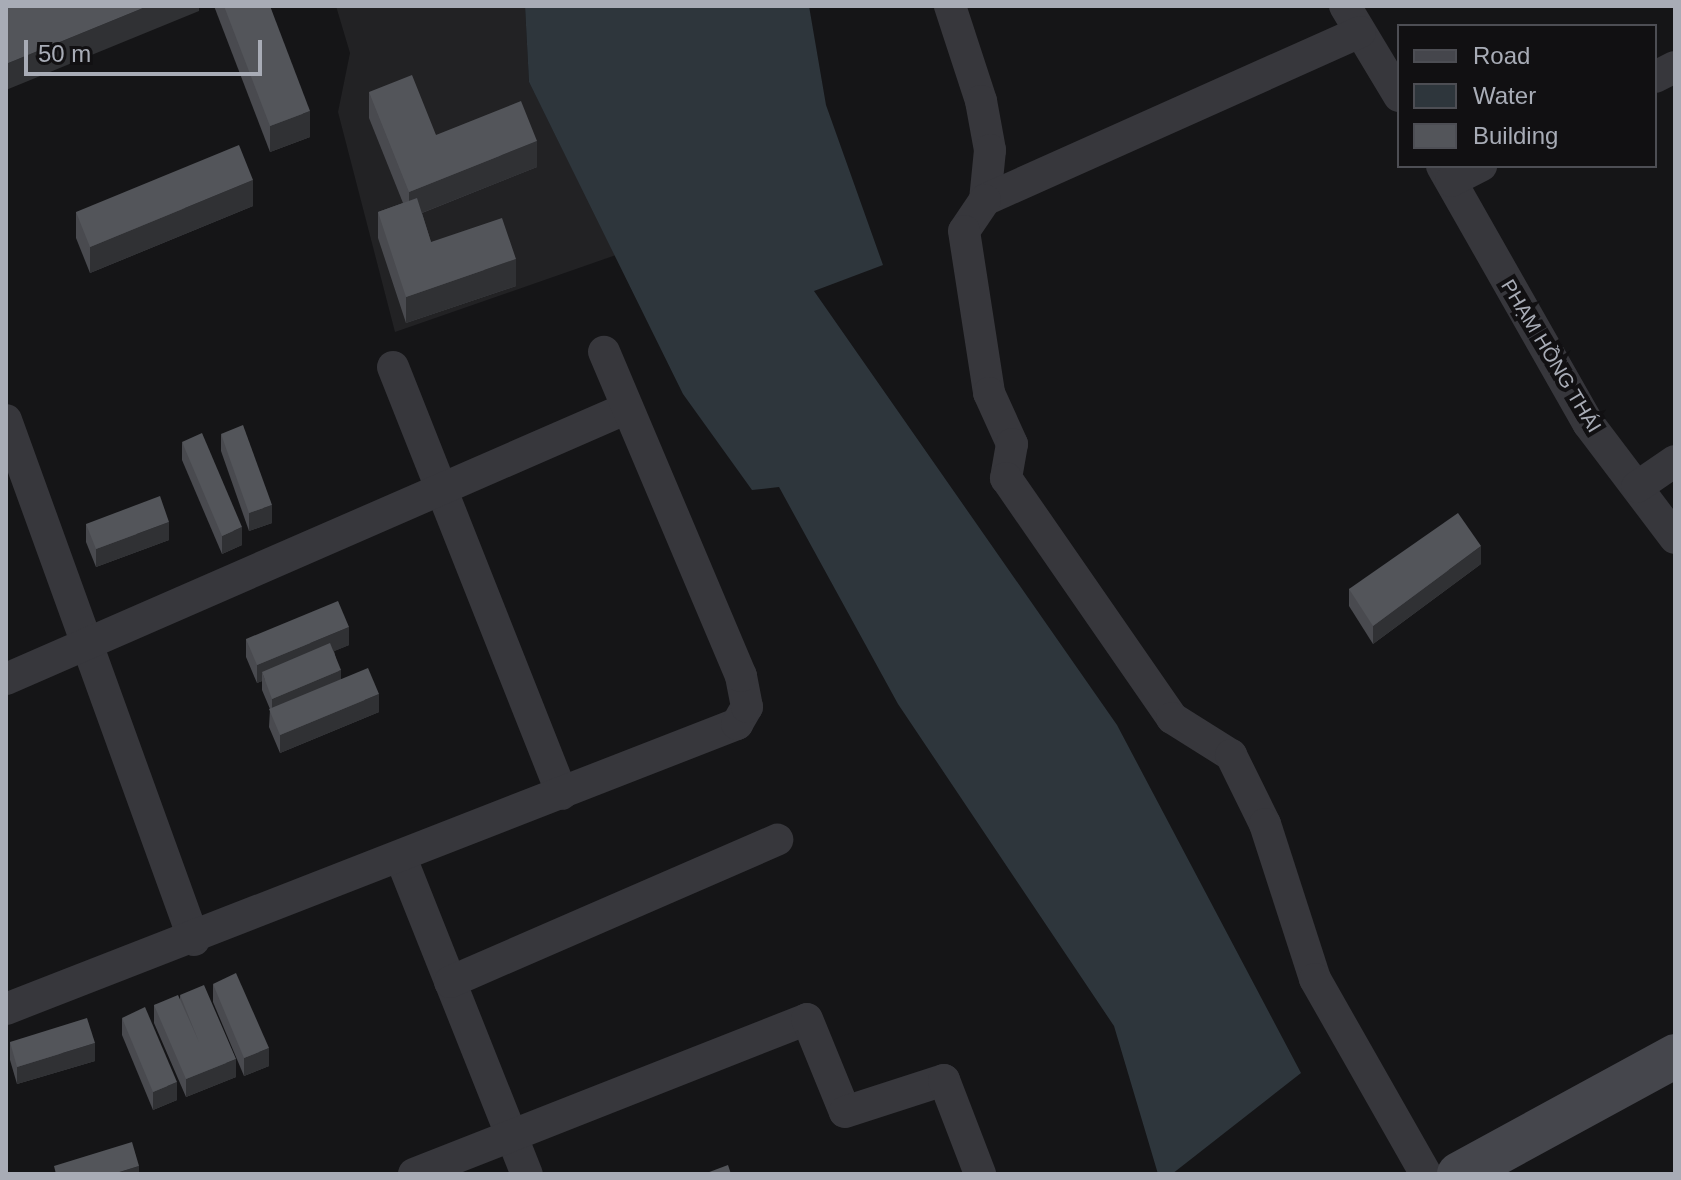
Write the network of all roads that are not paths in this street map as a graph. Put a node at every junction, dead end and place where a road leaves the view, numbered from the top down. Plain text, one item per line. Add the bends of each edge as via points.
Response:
1 (950, 6) edge
2 (1352, 19) edge
3 (1675, 67) edge
4 (1657, 76) edge
5 (1397, 93) edge
6 (1472, 168) edge
7 (1446, 174) edge
8 (985, 200) junction
9 (604, 352) dead end
10 (393, 367) dead end
11 (625, 409) junction
12 (6, 420) edge
13 (1675, 461) edge
14 (1637, 487) junction
15 (442, 489) junction
16 (1675, 538) edge
17 (90, 646) junction
18 (6, 679) edge
19 (562, 794) junction
20 (777, 840) dead end
21 (401, 858) junction
22 (194, 940) junction
23 (450, 982) junction
24 (6, 1009) edge
25 (1675, 1056) edge
26 (512, 1136) junction
27 (414, 1174) edge
28 (527, 1174) edge
29 (980, 1174) edge
30 (1426, 1174) edge
31 (1459, 1174) edge

1 - 8 street via 981,101 990,150
2 - 5 street
2 - 8 street
3 - 4 street
6 - 7 street
7 - 14 street, PHẠM HỒNG THÁI via 1588,423
8 - 30 street via 964,231 989,393 1012,444 1006,478 1172,718 1231,755 1265,824 1315,979
9 - 11 street
10 - 15 street
11 - 15 street
11 - 19 street via 741,676 747,707 737,724
12 - 17 street
13 - 14 street
14 - 16 street, PHẠM HỒNG THÁI
15 - 17 street
15 - 19 street
17 - 18 street
17 - 22 street
19 - 21 street
20 - 23 street
21 - 22 street
21 - 23 street
22 - 24 street
23 - 26 street
25 - 31 main road
26 - 27 street
26 - 28 street
26 - 29 street via 807,1019 845,1112 944,1080

